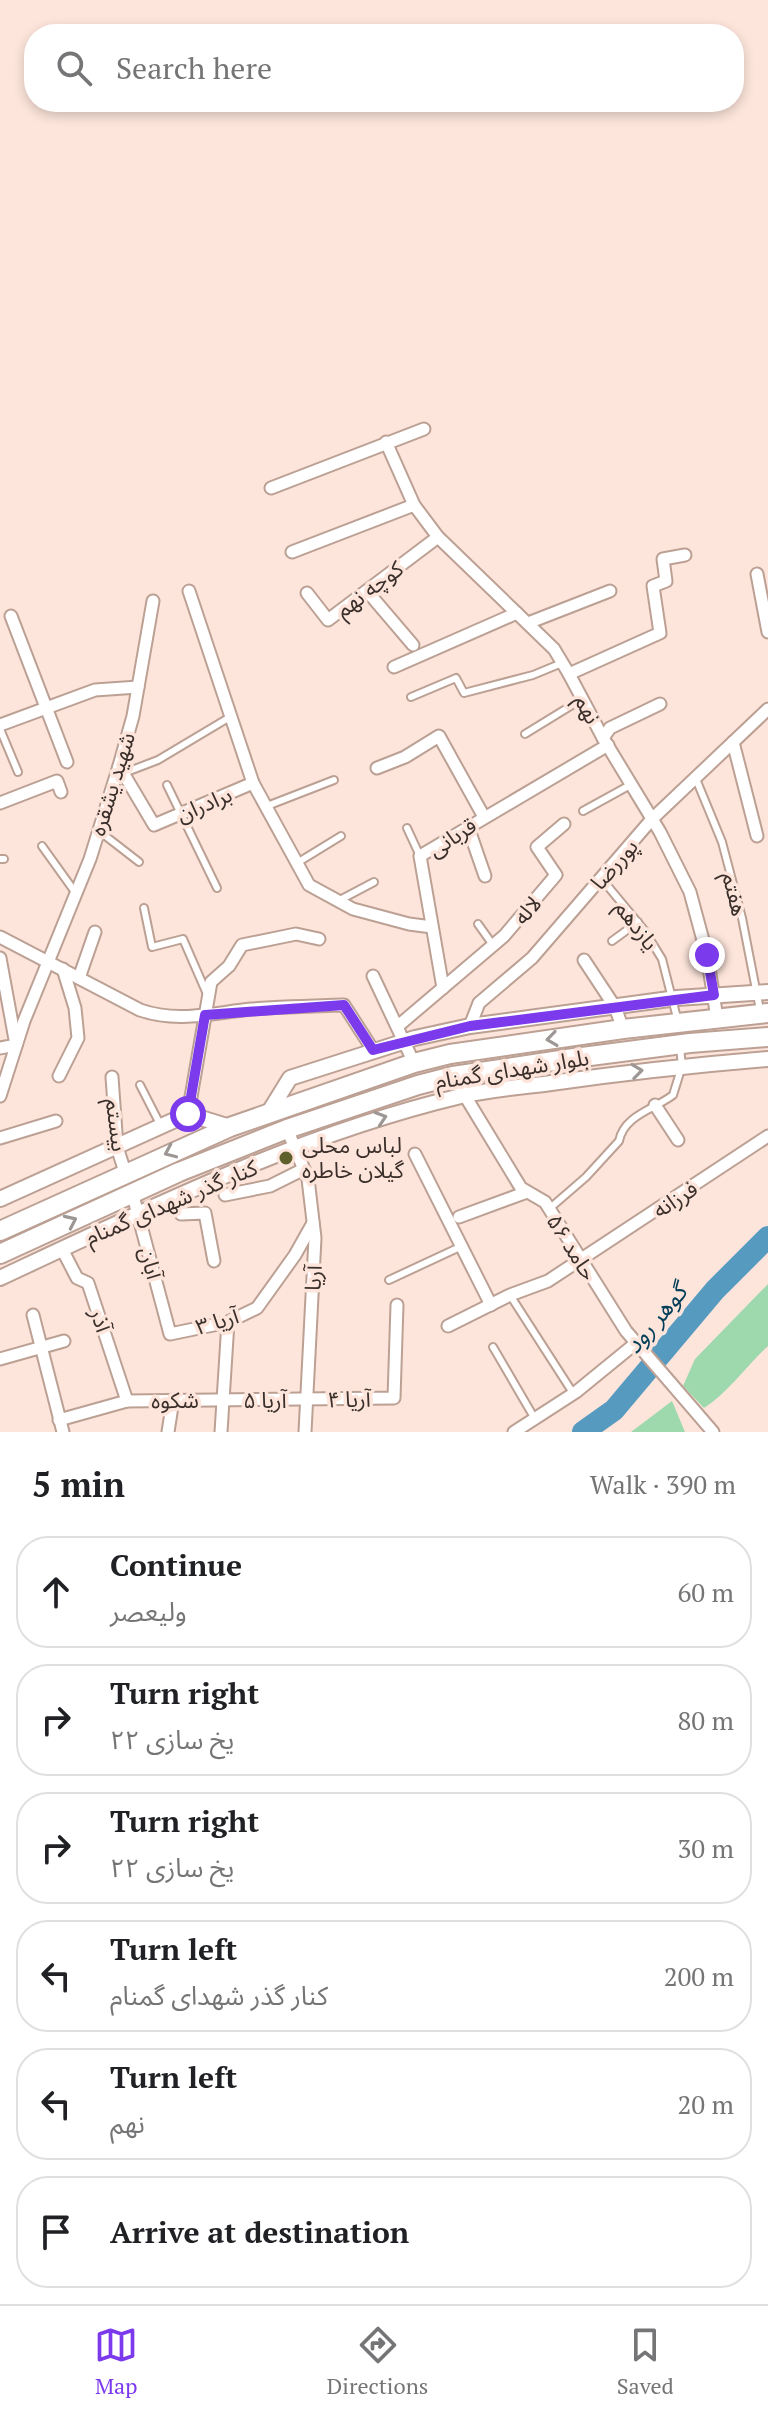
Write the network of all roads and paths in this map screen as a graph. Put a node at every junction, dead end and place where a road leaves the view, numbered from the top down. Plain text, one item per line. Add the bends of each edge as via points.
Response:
1 (424, 429) dead end
2 (386, 442) junction
3 (271, 488) dead end
4 (414, 505) junction
5 (438, 537) junction
6 (292, 552) dead end
7 (685, 555) dead end
8 (757, 574) dead end
9 (189, 591) dead end
10 (367, 591) junction
11 (610, 591) dead end
12 (764, 591) edge
13 (307, 593) dead end
14 (153, 601) dead end
15 (517, 613) junction
16 (11, 616) dead end
17 (528, 623) junction
18 (768, 632) edge
19 (413, 645) dead end
20 (394, 667) dead end
21 (566, 669) junction
22 (138, 687) junction
23 (411, 697) dead end
24 (582, 699) junction
25 (660, 704) dead end
26 (46, 708) junction
27 (768, 709) edge
28 (230, 717) junction
29 (0, 727) edge
30 (525, 734) dead end
31 (606, 741) junction
32 (733, 742) junction
33 (67, 762) dead end
34 (377, 768) dead end
35 (122, 770) junction
36 (18, 772) dead end
37 (695, 778) junction
38 (334, 780) dead end
39 (253, 783) junction
40 (632, 784) junction
41 (167, 785) dead end
42 (61, 792) dead end
43 (0, 803) edge
44 (265, 807) junction
45 (583, 811) dead end
46 (183, 814) junction
47 (484, 817) junction
48 (652, 819) junction
49 (564, 824) dead end
50 (468, 827) junction
51 (407, 828) dead end
52 (99, 831) junction
53 (341, 836) dead end
54 (757, 836) dead end
55 (42, 846) dead end
56 (420, 856) junction
57 (139, 862) dead end
58 (297, 863) junction
59 (485, 876) dead end
60 (601, 878) junction
61 (374, 882) dead end
62 (217, 888) dead end
63 (76, 893) junction
64 (338, 901) junction
65 (144, 908) dead end
66 (638, 922) junction
67 (478, 924) dead end
68 (432, 927) junction
69 (95, 932) dead end
70 (0, 937) edge
71 (319, 939) dead end
72 (612, 941) dead end
73 (493, 945) junction
74 (0, 958) edge
75 (584, 960) dead end
76 (48, 961) junction
77 (63, 969) junction
78 (373, 976) dead end
79 (79, 978) junction
80 (443, 988) junction
81 (762, 993) edge
82 (714, 995) junction
83 (208, 998) junction
84 (673, 999) junction
85 (615, 1007) junction
86 (764, 1014) edge
87 (205, 1015) junction
88 (717, 1018) junction
89 (678, 1022) junction
90 (398, 1026) junction
91 (470, 1026) junction
92 (623, 1029) junction
93 (768, 1037) edge
94 (405, 1040) junction
95 (16, 1045) junction
96 (679, 1045) junction
97 (0, 1048) edge
98 (373, 1050) junction
99 (567, 1059) junction
100 (768, 1059) edge
101 (414, 1063) junction
102 (682, 1066) junction
103 (59, 1076) dead end
104 (453, 1076) junction
105 (112, 1077) dead end
106 (571, 1080) junction
107 (140, 1085) dead end
108 (464, 1095) junction
109 (0, 1096) edge
110 (655, 1105) junction
111 (269, 1112) junction
112 (188, 1114) junction
113 (56, 1121) dead end
114 (161, 1126) junction
115 (230, 1127) junction
116 (287, 1129) junction
117 (768, 1136) edge
118 (0, 1138) edge
119 (678, 1140) dead end
120 (117, 1147) junction
121 (295, 1149) junction
122 (415, 1154) dead end
123 (304, 1169) junction
124 (125, 1172) junction
125 (132, 1192) junction
126 (527, 1192) junction
127 (225, 1195) dead end
128 (176, 1197) junction
129 (0, 1199) edge
130 (549, 1209) junction
131 (138, 1214) junction
132 (459, 1217) dead end
133 (313, 1223) junction
134 (0, 1231) edge
135 (462, 1246) junction
136 (62, 1249) junction
137 (0, 1254) edge
138 (214, 1261) dead end
139 (581, 1261) junction
140 (0, 1278) edge
141 (389, 1280) dead end
142 (510, 1295) junction
143 (397, 1305) dead end
144 (491, 1305) junction
145 (33, 1315) dead end
146 (228, 1322) junction
147 (448, 1326) dead end
148 (170, 1334) joint
149 (64, 1341) dead end
150 (636, 1343) junction
151 (41, 1347) junction
152 (493, 1347) dead end
153 (0, 1359) edge
154 (573, 1394) junction
155 (173, 1400) junction
156 (223, 1400) junction
157 (307, 1400) junction
158 (127, 1401) junction
159 (535, 1419) junction
160 (59, 1428) edge
161 (168, 1432) edge
162 (221, 1432) edge
163 (305, 1432) edge
164 (514, 1432) edge
165 (713, 1432) edge

1 - 2 street
2 - 3 street
2 - 4 street, نهم
4 - 5 street, نهم
4 - 6 street
5 - 10 street, کوچه نهم
5 - 15 street, نهم
7 - 21 street via 663,559 666,581 653,586 660,633
8 - 12 street
9 - 28 street
10 - 13 street, کوچه نهم via 328,620
10 - 19 street
11 - 17 street
12 - 18 street
14 - 22 street, شهید یشقره
15 - 17 street, نهم
15 - 20 street
16 - 26 street
17 - 21 street, نهم
21 - 23 lane via 464,693 456,678
21 - 24 street, نهم
22 - 26 street via 95,690
22 - 35 street, شهید یشقره
24 - 30 lane
24 - 31 street, نهم
25 - 31 street, قربانی via 610,728
26 - 29 street
26 - 33 street
27 - 32 street, پوررضا
28 - 35 lane via 158,760
28 - 39 street
29 - 36 lane
31 - 40 street, نهم
31 - 47 street, قربانی
32 - 37 street, پوررضا
32 - 54 street
34 - 47 street via 439,736
35 - 46 street, برادران via 154,825
35 - 52 street, شهید یشقره
37 - 48 street, پوررضا
37 - 81 lane, هفتم via 722,842
38 - 44 lane
39 - 44 street, برادران
39 - 46 street, برادران
40 - 45 lane
40 - 48 street, نهم
41 - 46 lane
42 - 43 street via 57,781
44 - 58 street, برادران
46 - 62 lane
47 - 50 street, قربانی
48 - 60 street, پوررضا
48 - 82 street, نهم via 690,892
49 - 73 street, لاله via 537,847 556,875
50 - 56 street, قربانی
50 - 59 street
51 - 56 lane
52 - 57 lane
52 - 63 street, شهید یشقره
53 - 58 lane
55 - 63 lane
56 - 68 street, قربانی
58 - 64 street, برادران via 309,885
60 - 66 lane, یازدهم
60 - 91 street, پوررضا via 532,958 479,1003
61 - 64 lane
63 - 76 street, شهید یشقره
64 - 68 street
65 - 83 lane via 152,947 183,939
66 - 72 lane
66 - 84 lane, یازدهم via 662,959
67 - 73 lane
68 - 80 street, قربانی
69 - 79 street
70 - 76 street
71 - 83 street via 296,934 242,945 211,982
73 - 80 street, لاله
74 - 95 street
75 - 85 street
76 - 77 street
76 - 95 street, شهید یشقره
77 - 79 street
77 - 103 street via 78,1038
78 - 90 street
79 - 87 street via 157,1016
80 - 90 street
81 - 82 street
81 - 86 lane, هفتم
82 - 84 street
82 - 88 street, نهم
83 - 87 street
84 - 85 street
84 - 89 lane, یازدهم
85 - 91 street
85 - 92 street
86 - 88 highway, بلوار شهدای گمنام
87 - 98 street via 344,1005
87 - 112 street
88 - 89 highway, بلوار شهدای گمنام
89 - 92 highway, بلوار شهدای گمنام
90 - 94 street
91 - 94 street
92 -> 101 highway, بلوار شهدای گمنام
93 - 96 highway, بلوار شهدای گمنام
94 - 98 street
94 - 101 street
95 - 97 street
95 - 109 street, شهید یشقره
96 - 99 highway, بلوار شهدای گمنام
96 - 102 lane
98 - 111 street via 290,1078
99 - 104 highway, بلوار شهدای گمنام
99 - 106 street
100 - 102 street, کنار گذر شهدای گمنام
101 - 111 highway, بلوار شهدای گمنام
106 -> 102 street, کنار گذر شهدای گمنام
102 - 110 lane via 673,1095
104 - 108 street, حامد ۵۶
104 - 116 highway, بلوار شهدای گمنام
105 - 120 street, بیستم
106 - 108 street, کنار گذر شهدای گمنام
107 - 114 lane
121 -> 108 street, کنار گذر شهدای گمنام
108 - 126 street, حامد ۵۶
110 - 119 street
110 - 130 lane via 633,1120 603,1159
111 - 115 highway, بلوار شهدای گمنام
112 - 114 street
112 - 115 street
113 - 118 street
114 - 120 street
115 -> 124 highway, بلوار شهدای گمنام
116 - 121 street, آریا
116 - 125 highway, بلوار شهدای گمنام
117 - 139 street, فرزانه
120 - 124 street, بیستم
120 - 129 street
121 - 123 street, آریا
121 - 128 street, کنار گذر شهدای گمنام
122 - 135 street
123 - 127 street via 270,1186
123 - 133 street, آریا
124 - 134 highway, بلوار شهدای گمنام
125 - 131 street, آبان
137 -> 125 highway, بلوار شهدای گمنام
126 - 130 street, حامد ۵۶
126 - 132 street
128 - 131 street, کنار گذر شهدای گمنام
128 - 138 street via 181,1214 205,1213
130 - 139 street, حامد ۵۶
131 - 136 street, کنار گذر شهدای گمنام
131 - 148 street, آبان
133 - 146 street, آریا ۳ via 257,1308
133 - 157 street, آریا
135 - 141 lane
135 - 144 street
136 - 140 street, کنار گذر شهدای گمنام
136 - 158 street, آذر via 77,1278 88,1283
139 - 142 street, فرزانه
139 - 150 street, حامد ۵۶
142 - 144 street, فرزانه
142 - 154 lane
143 - 157 street, آریا ۴ via 394,1398
144 - 147 street, فرزانه
145 - 151 street
146 - 148 street, آریا ۳
146 - 156 street
149 - 151 street
150 - 154 street
150 - 165 street, حامد ۵۶
151 - 153 street
151 - 160 street
152 - 159 lane
154 - 159 street
155 - 156 street, شکوه
155 - 158 street, شکوه
155 - 161 street
156 - 157 street, آریا ۵
156 - 162 street
157 - 163 street, آریا
158 - 160 street, شکوه
159 - 164 street

